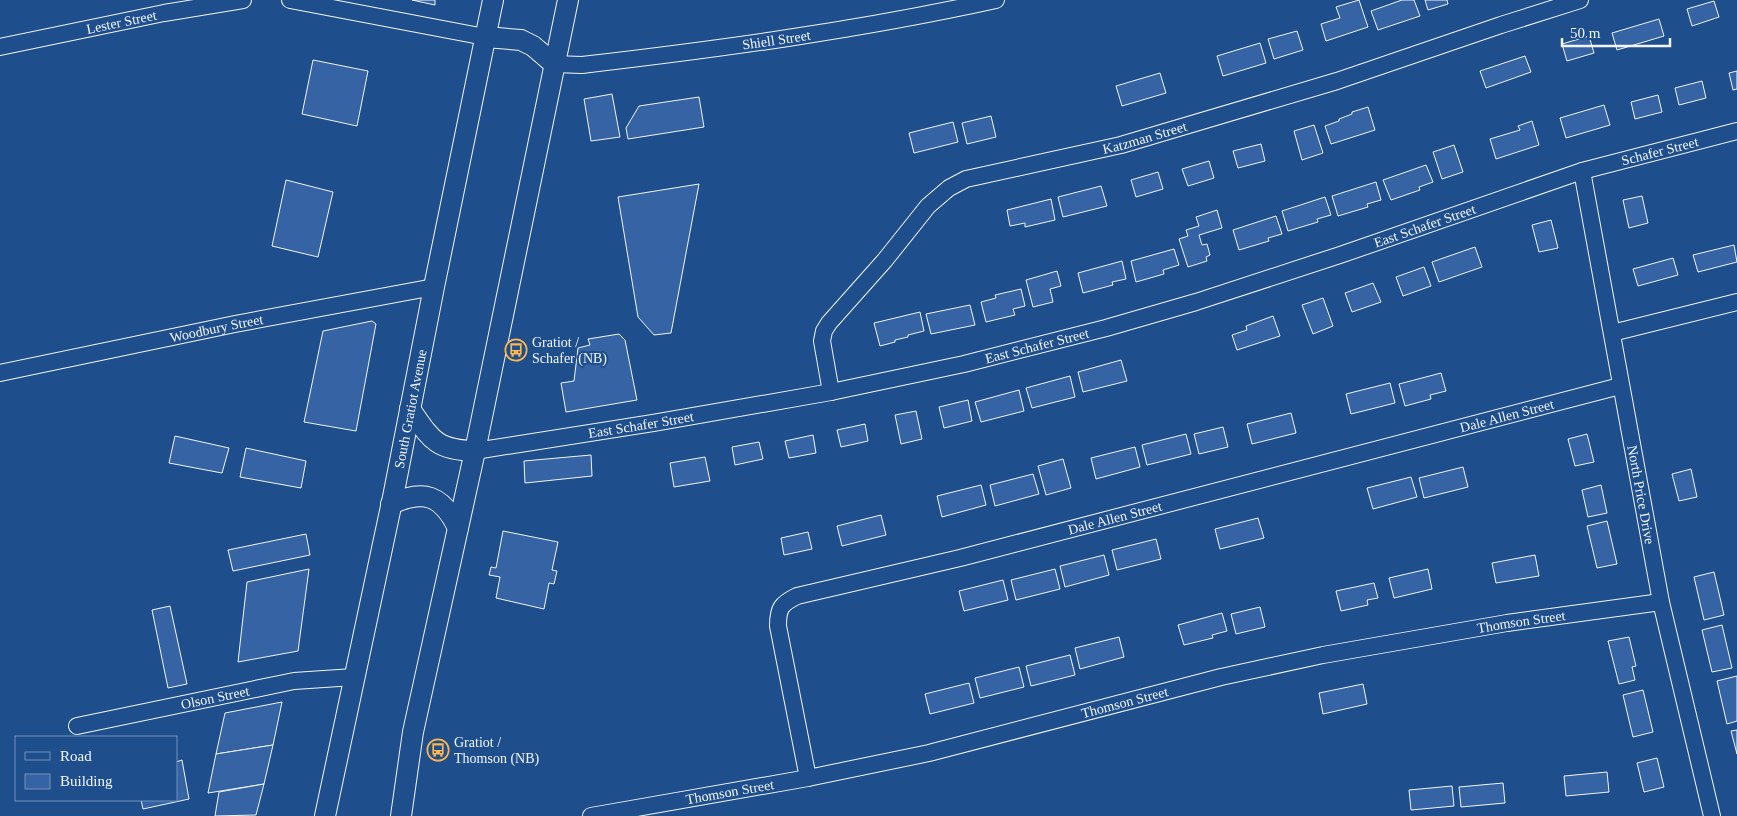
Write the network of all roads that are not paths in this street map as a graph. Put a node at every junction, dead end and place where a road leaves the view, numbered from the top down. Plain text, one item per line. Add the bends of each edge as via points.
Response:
1 (243, 0) edge
2 (290, 0) edge
3 (493, 0) edge
4 (568, 0) edge
5 (996, 0) edge
6 (1580, 0) edge
7 (485, 37) junction
8 (0, 47) edge
9 (554, 64) junction
10 (1737, 131) edge
11 (1582, 171) junction
12 (434, 287) junction
13 (1737, 302) edge
14 (1612, 333) junction
15 (0, 373) edge
16 (1620, 386) junction
17 (831, 392) junction
18 (410, 409) junction
19 (475, 450) junction
20 (391, 504) junction
21 (458, 528) junction
22 (1661, 602) junction
23 (354, 677) junction
24 (77, 726) dead end
25 (808, 778) junction
26 (325, 816) edge
27 (401, 816) edge
28 (591, 816) edge
29 (1712, 816) edge

1 - 8 street, Lester Street
2 - 7 street
3 - 7 main road, South Gratiot Avenue
4 - 9 main road
5 - 9 street, Shiell Street via 920,17 791,37 582,65
6 - 17 street, Katzman Street via 1336,81 1121,145 966,179 949,188 928,206 829,323 822,341
7 - 9 main road via 521,40
7 - 12 main road, South Gratiot Avenue
9 - 19 main road
10 - 11 street, Schafer Street
11 - 14 street, North Price Drive
11 - 17 street, East Schafer Street via 1196,302 964,364
12 - 15 street, Woodbury Street
12 - 18 main road, South Gratiot Avenue
13 - 14 street
14 - 16 street, North Price Drive
16 - 22 street, North Price Drive
16 - 25 street, Dale Allen Street via 960,558 797,596 785,602 778,612 778,626
17 - 19 street, East Schafer Street
18 - 19 main road via 443,447
18 - 20 main road, South Gratiot Avenue
19 - 21 main road
20 - 21 main road via 406,497 430,497 451,514
20 - 23 main road, South Gratiot Avenue
21 - 27 main road via 412,732
22 - 25 street, Thomson Street via 1507,623 1323,655 1221,677 929,753
22 - 29 street, North Price Drive
23 - 24 street, Olson Street via 294,681
23 - 26 main road, South Gratiot Avenue
25 - 28 street, Thomson Street

